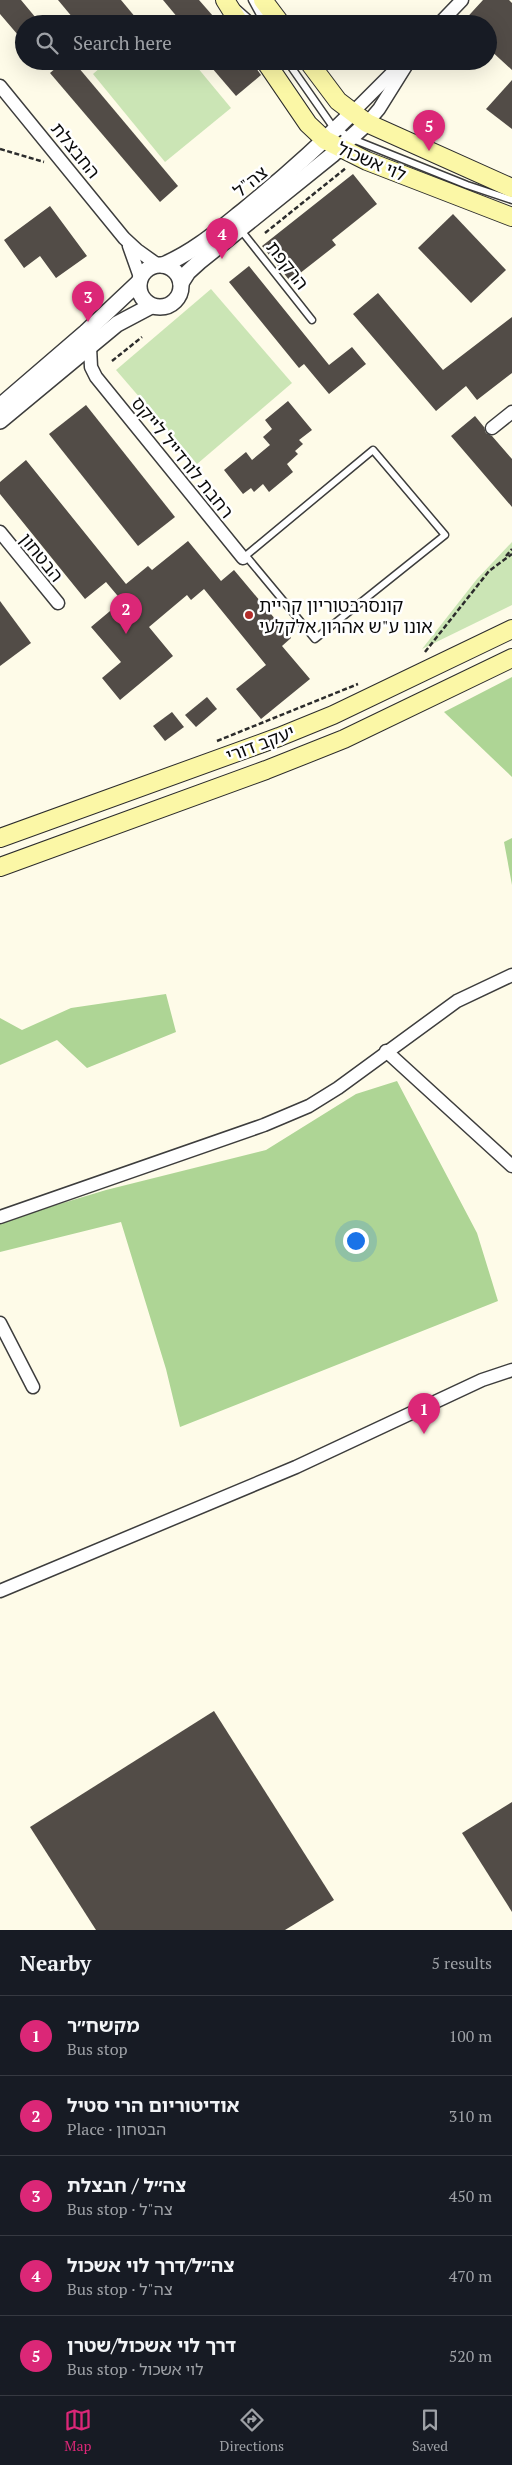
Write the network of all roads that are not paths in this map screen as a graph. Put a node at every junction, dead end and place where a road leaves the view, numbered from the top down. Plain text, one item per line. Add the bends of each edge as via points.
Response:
1 (226, 0) edge
2 (252, 0) edge
3 (263, 0) edge
4 (462, 0) edge
5 (235, 15) edge
6 (244, 15) edge
7 (260, 15) edge
8 (274, 15) edge
9 (448, 15) edge
10 (271, 70) edge
11 (293, 70) edge
12 (315, 70) edge
13 (396, 70) edge
14 (403, 70) edge
15 (0, 86) edge
16 (359, 118) junction
17 (337, 139) junction
18 (512, 188) edge
19 (512, 200) edge
20 (512, 217) edge
21 (240, 229) junction
22 (124, 238) junction
23 (160, 265) junction
24 (140, 279) junction
25 (181, 283) junction
26 (151, 306) junction
27 (312, 320) dead end
28 (90, 347) junction
29 (65, 368) junction
30 (96, 377) junction
31 (0, 406) edge
32 (512, 412) edge
33 (0, 421) edge
34 (492, 428) dead end
35 (0, 532) edge
36 (245, 557) junction
37 (58, 604) dead end
38 (512, 629) edge
39 (512, 658) edge
40 (0, 838) edge
41 (0, 867) edge
42 (512, 975) edge
43 (386, 1051) junction
44 (512, 1166) edge
45 (0, 1217) edge
46 (0, 1323) edge
47 (512, 1370) edge
48 (33, 1387) dead end
49 (0, 1592) edge

1 - 5 main road
1 - 6 lane
2 - 7 lane
3 - 8 main road
4 - 9 street
10 - 17 main road, לוי אשכול via 308,124
11 - 17 lane
12 - 16 main road, לוי אשכול via 338,101
13 - 16 street
14 - 16 street via 379,109
15 - 22 street, החבצלת
16 - 17 street
16 - 18 main road, לוי אשכול
17 - 19 lane
17 - 20 main road, לוי אשכול
17 - 21 street, צה"ל
17 - 23 street, צה"ל via 209,239 179,258
21 - 25 street, צה"ל via 188,272
21 - 27 lane, הרקפת
22 - 23 street
22 - 24 street via 137,262
23 - 24 street via 148,268
23 - 25 street via 175,271
24 - 26 street via 142,298
24 - 31 street via 86,332
25 - 26 street via 180,293 174,302 160,308
26 - 28 street via 128,316
28 - 29 street
28 - 30 street, רחבת לורדייל לייקס via 91,367
29 - 30 street, רחבת לורדייל לייקס via 76,368
29 - 33 street
30 - 36 street, רחבת לורדייל לייקס
32 - 34 street
35 - 37 street, הבטחון
36 - 36 lane via 315,640 444,535 373,450
38 - 40 main road, יעקב דורי via 333,715
39 - 41 main road, יעקב דורי via 344,739
42 - 43 street via 457,1000
43 - 44 street
43 - 45 street via 309,1106 264,1125
46 - 48 street
47 - 49 street via 482,1380 287,1471

